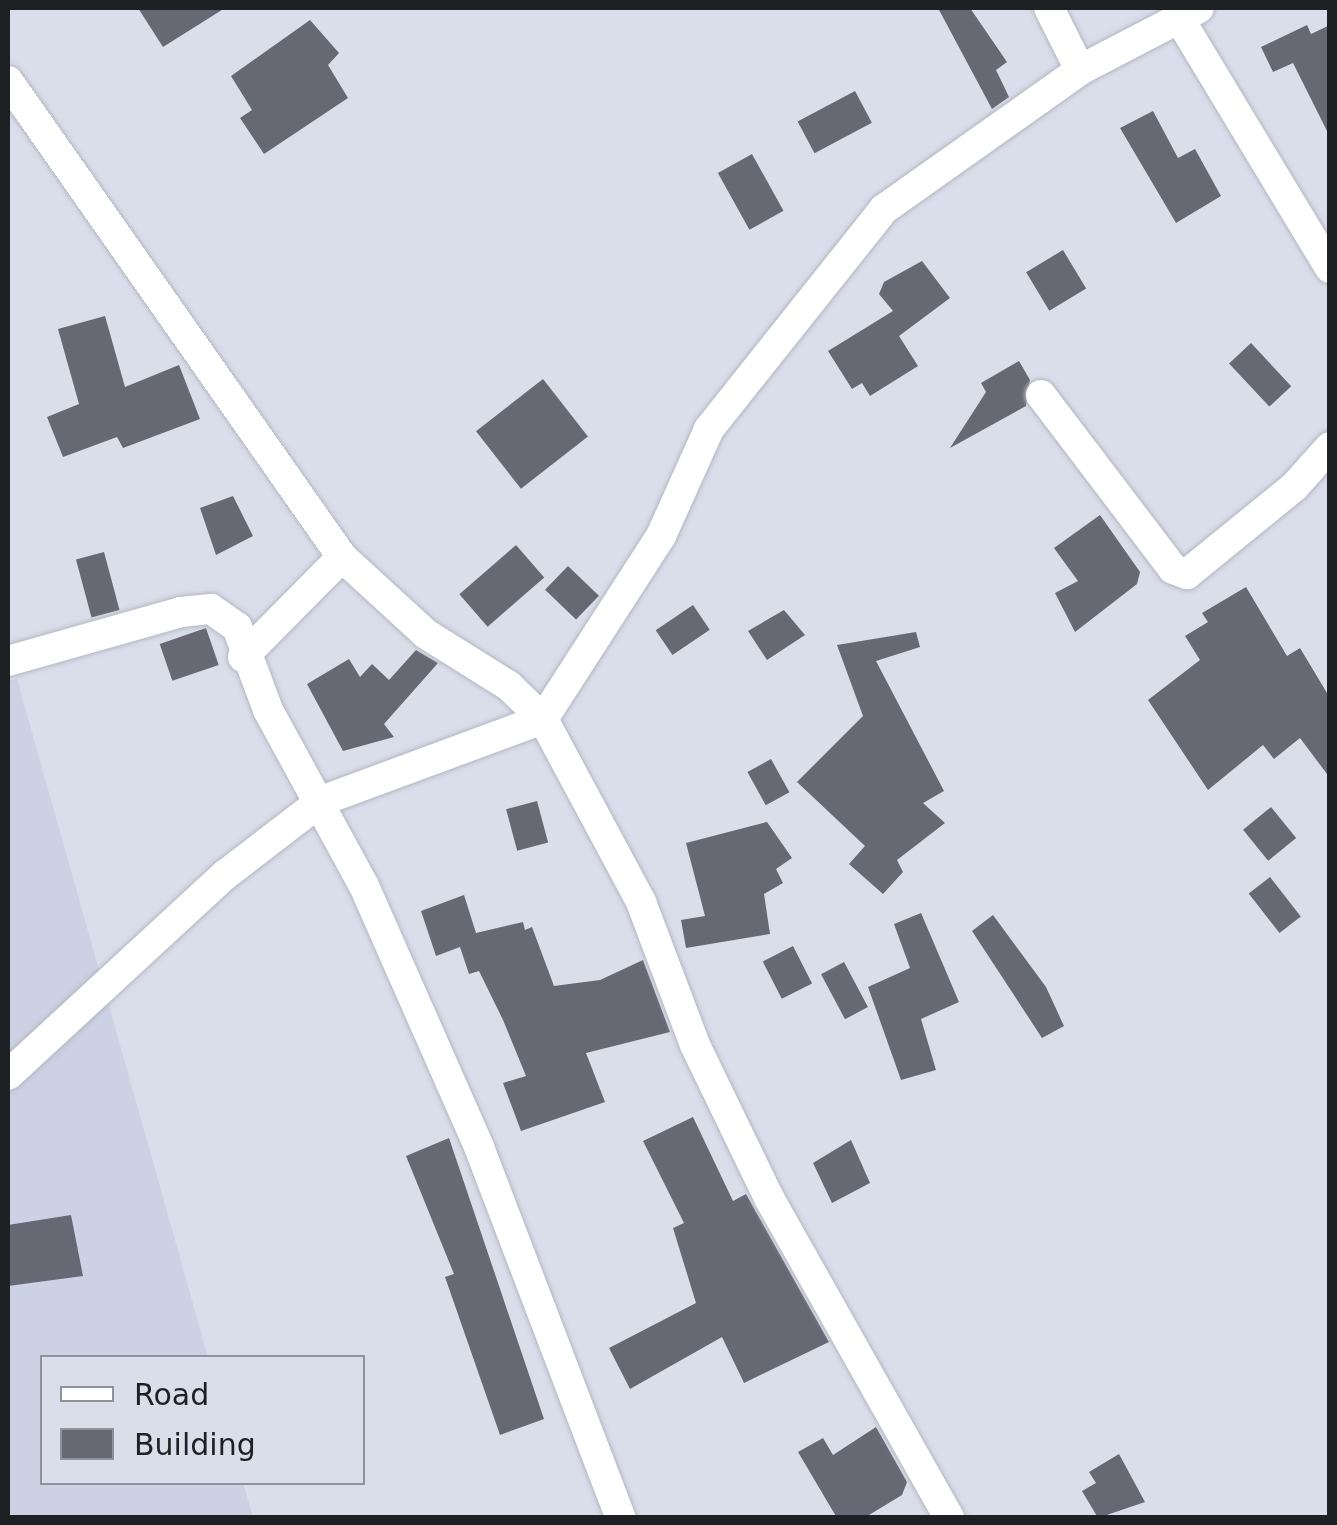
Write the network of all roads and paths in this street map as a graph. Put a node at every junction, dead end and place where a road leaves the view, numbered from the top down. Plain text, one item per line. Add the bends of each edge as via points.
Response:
1 (1049, 8) edge
2 (1189, 13) edge
3 (1080, 70) junction
4 (8, 81) edge
5 (1330, 268) edge
6 (1042, 395) dead end
7 (1330, 447) edge
8 (342, 557) junction
9 (244, 657) junction
10 (8, 661) edge
11 (543, 719) junction
12 (320, 802) junction
13 (8, 1074) edge
14 (622, 1518) edge
15 (949, 1518) edge

1 - 3 street
2 - 3 street
2 - 5 street
3 - 11 street via 884,209 709,429 661,536
4 - 8 street
6 - 7 street via 1174,569 1187,574 1294,487
8 - 9 street
8 - 11 street via 426,634 509,686
9 - 10 street via 237,627 212,609
9 - 12 street
11 - 12 street
11 - 15 street via 641,902 695,1045 769,1198
12 - 13 street via 224,875
12 - 14 street via 479,1147

